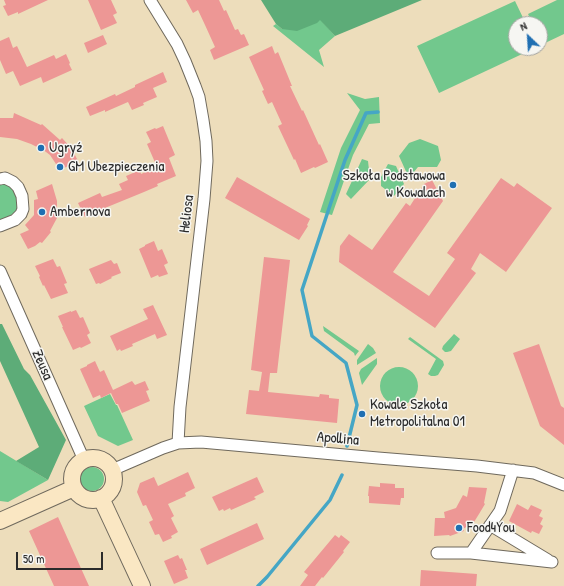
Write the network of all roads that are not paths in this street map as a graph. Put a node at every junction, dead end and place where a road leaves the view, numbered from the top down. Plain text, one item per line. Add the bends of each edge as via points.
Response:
1 (150, 0) edge
2 (0, 179) edge
3 (0, 226) edge
4 (0, 271) edge
5 (178, 443) junction
6 (84, 460) junction
7 (112, 470) junction
8 (514, 470) junction
9 (564, 485) edge
10 (74, 488) junction
11 (101, 498) junction
12 (0, 521) edge
13 (490, 525) junction
14 (436, 553) dead end
15 (471, 553) junction
16 (142, 586) edge

1 - 5 street, Heliosa via 177,44 195,86 206,141 205,188
2 - 3 street via 5,178 18,187 23,209 15,220
4 - 6 street, Zeusa
5 - 7 street, Apollina
5 - 8 street, Apollina via 201,442
6 - 7 street via 100,459
6 - 10 street via 77,464 73,472
7 - 11 street via 113,486 108,494
8 - 9 street, Apollina via 534,473
8 - 13 street via 500,511
10 - 11 street via 85,499
10 - 12 street
11 - 16 street
13 - 15 street
13 - 15 street via 552,562
14 - 15 street

